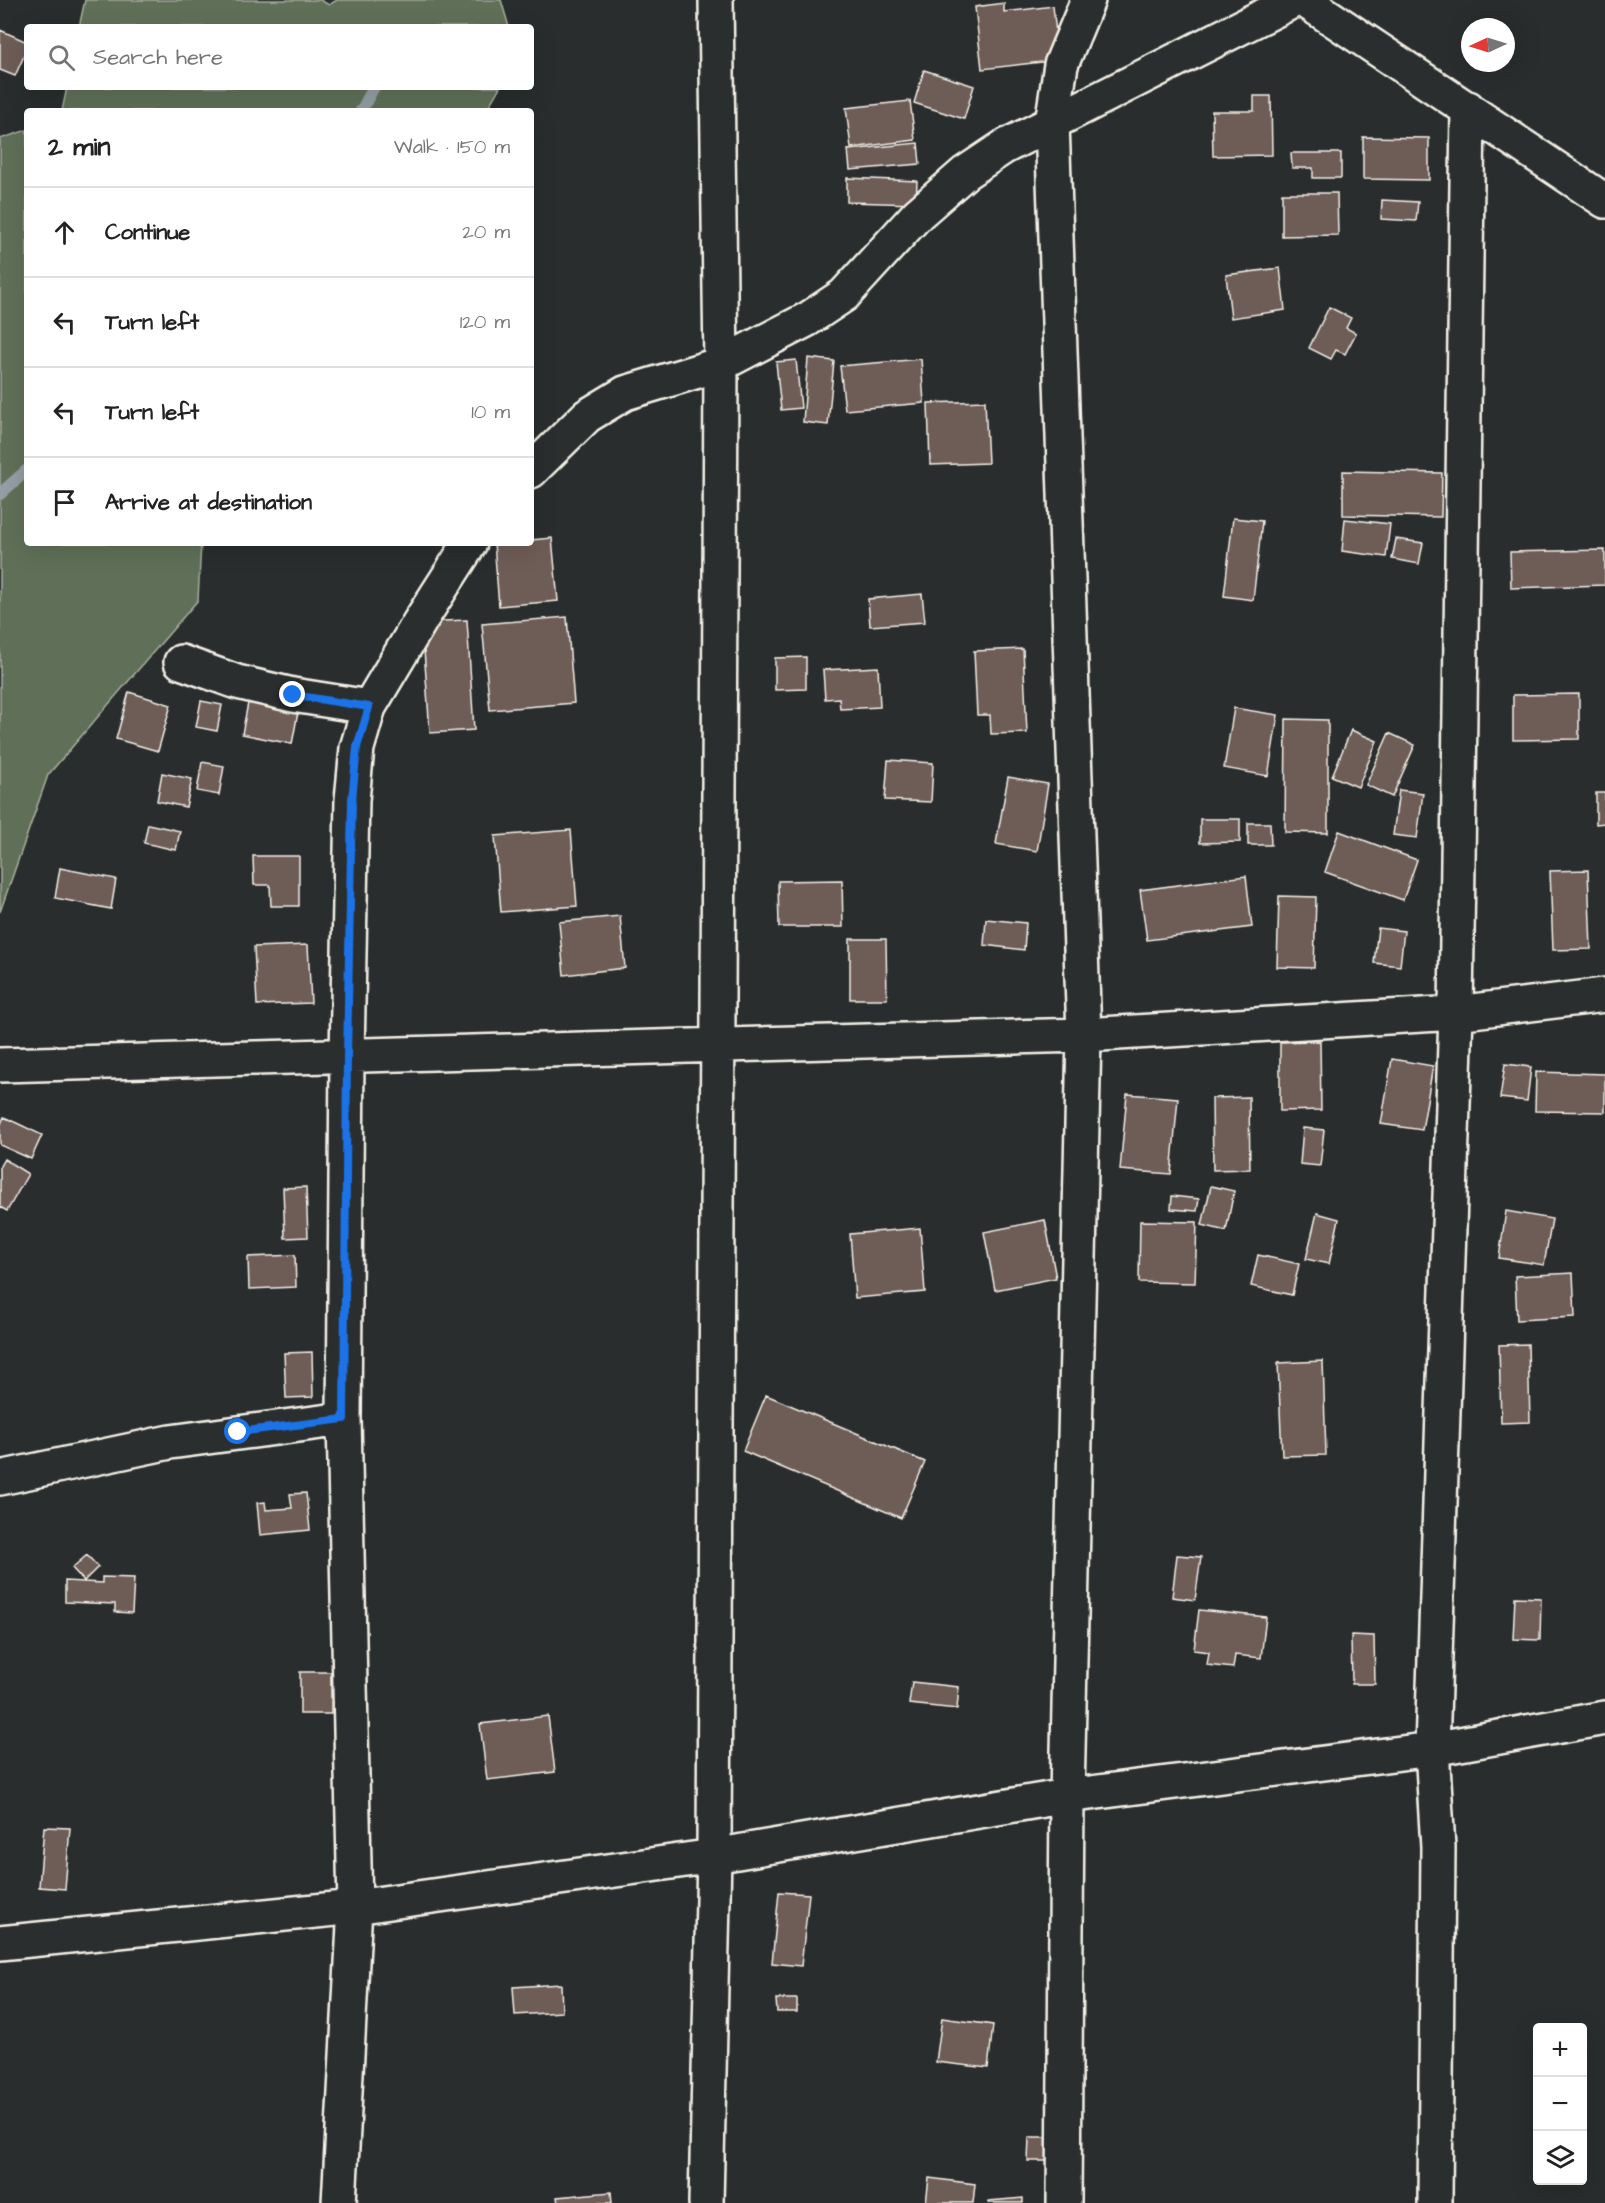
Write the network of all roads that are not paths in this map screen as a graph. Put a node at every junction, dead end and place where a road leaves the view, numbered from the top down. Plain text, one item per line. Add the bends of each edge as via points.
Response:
1 (716, 0) edge
2 (1088, 0) edge
3 (1295, 0) edge
4 (1304, 0) edge
5 (1468, 108) junction
6 (1052, 123) junction
7 (1605, 201) edge
8 (721, 364) junction
9 (534, 468) edge
10 (468, 546) edge
11 (181, 662) dead end
12 (369, 707) junction
13 (1605, 995) edge
14 (1456, 1013) junction
15 (1084, 1035) junction
16 (717, 1045) junction
17 (347, 1056) junction
18 (0, 1065) edge
19 (344, 1419) junction
20 (0, 1478) edge
21 (1605, 1718) edge
22 (1432, 1749) junction
23 (1067, 1796) junction
24 (714, 1856) junction
25 (355, 1907) junction
26 (0, 1943) edge
27 (339, 2203) edge
28 (706, 2203) edge
29 (1064, 2203) edge
30 (1435, 2203) edge

1 - 8 street
2 - 6 street via 1061,64
3 - 6 street
4 - 5 street
5 - 7 street
5 - 14 street
6 - 8 street via 1004,147 965,173 918,214 844,296
6 - 15 street
8 - 9 street via 625,393 587,416
8 - 16 street
10 - 12 street
11 - 12 street via 237,682
12 - 17 street via 357,747 352,800
13 - 14 street
14 - 15 street
14 - 22 street
15 - 16 street
15 - 23 street
16 - 17 street
16 - 24 street
17 - 18 street
17 - 19 street
19 - 20 street via 170,1442
19 - 25 street
21 - 22 street
22 - 23 street
22 - 30 street via 1438,1847
23 - 24 street
23 - 29 street
24 - 25 street
24 - 28 street
25 - 26 street
25 - 27 street

